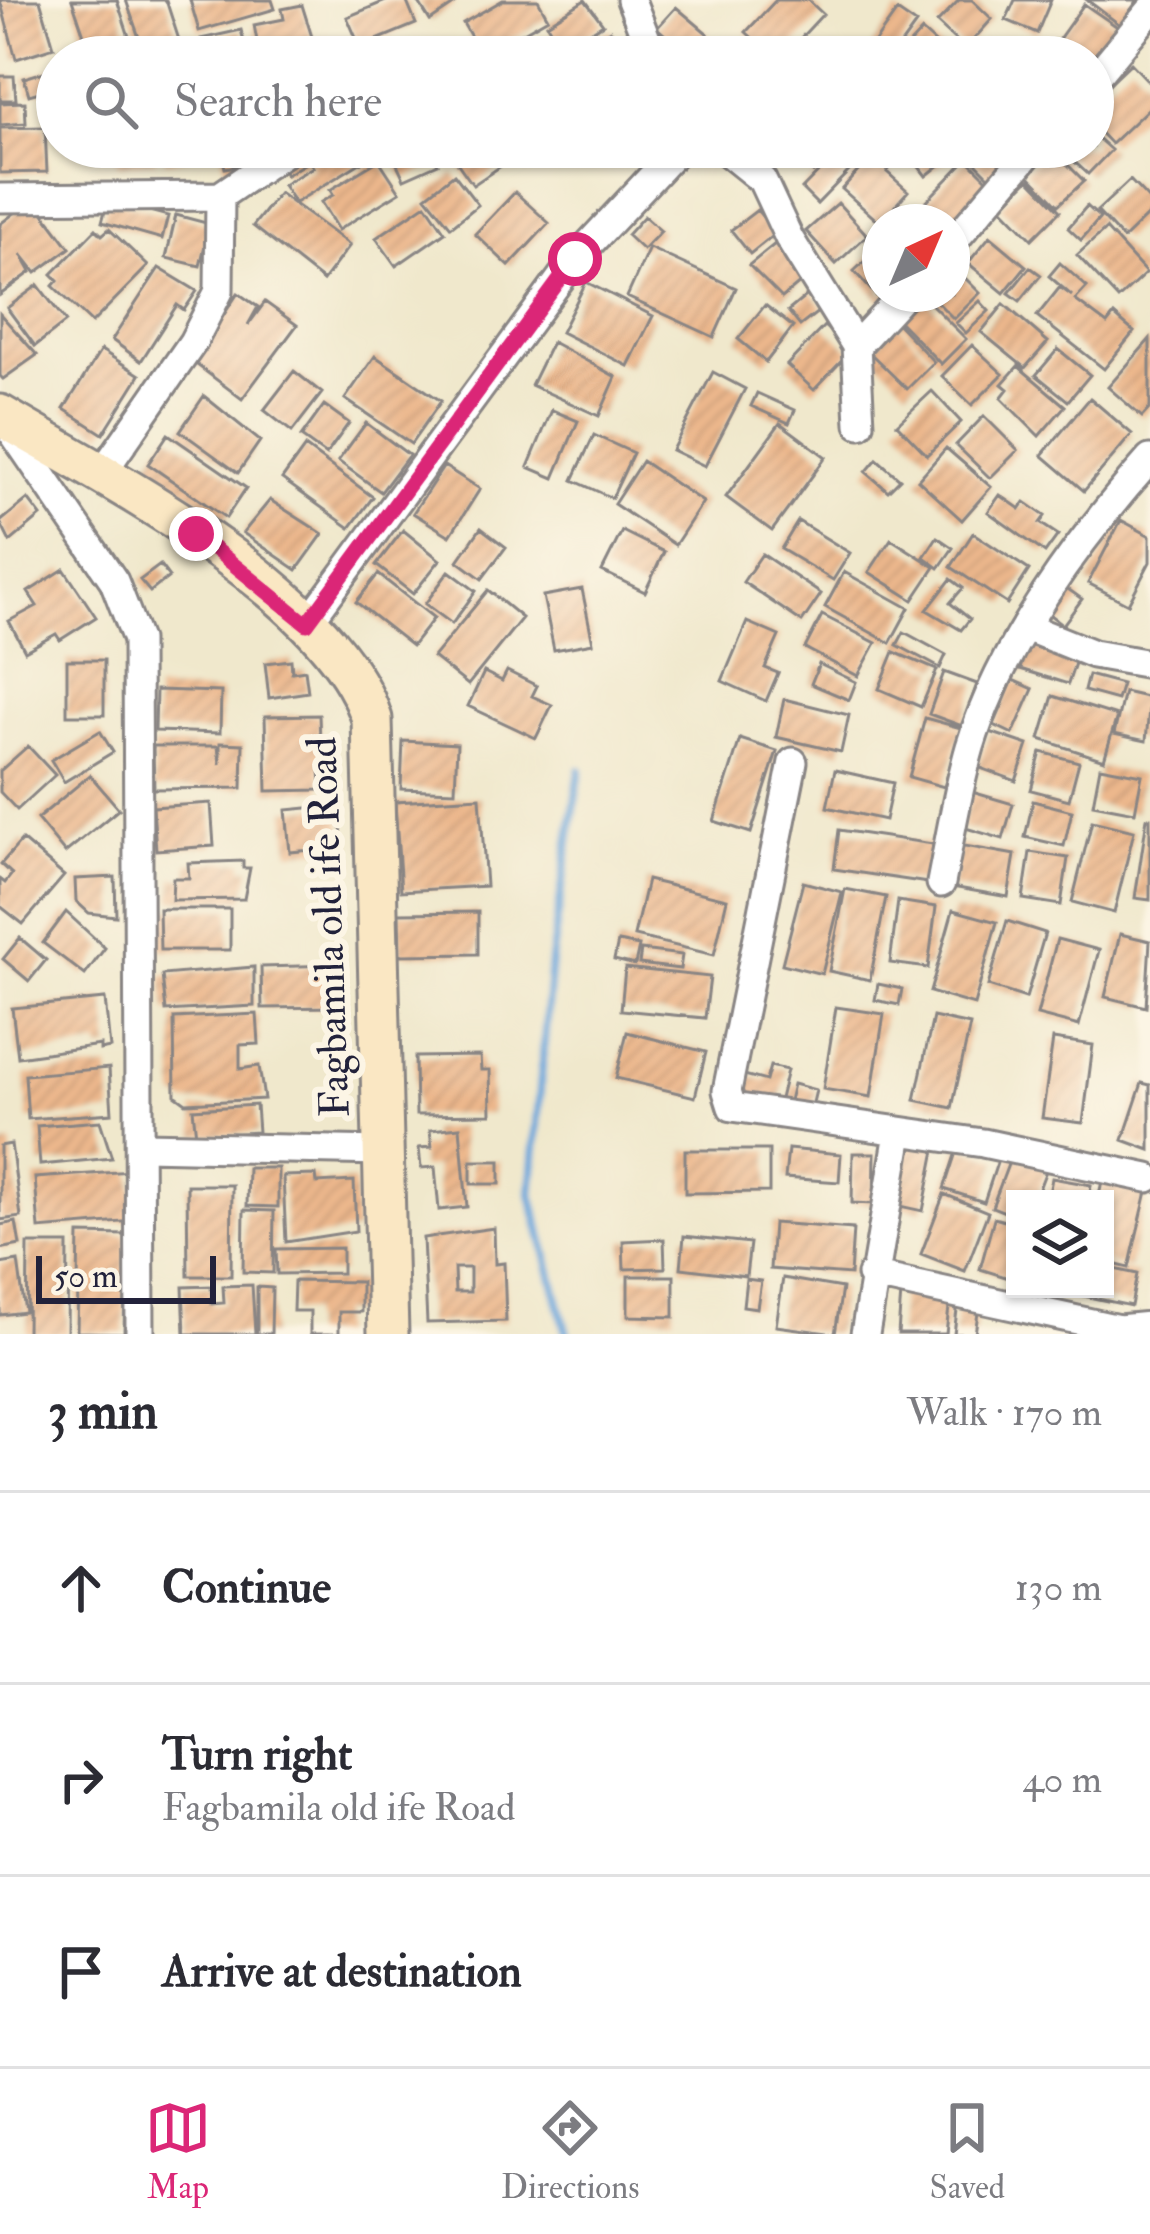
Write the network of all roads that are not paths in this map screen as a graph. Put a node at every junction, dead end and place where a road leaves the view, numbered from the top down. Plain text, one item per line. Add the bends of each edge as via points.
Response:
1 (631, 0) edge
2 (1150, 10) edge
3 (645, 36) edge
4 (1114, 54) edge
5 (261, 168) edge
6 (660, 168) edge
7 (747, 168) edge
8 (1016, 168) edge
9 (220, 196) junction
10 (0, 198) edge
11 (970, 222) edge
12 (887, 312) edge
13 (856, 346) junction
14 (1, 415) edge
15 (860, 424) dead end
16 (1150, 459) edge
17 (102, 473) junction
18 (307, 624) junction
19 (1026, 627) junction
20 (1150, 664) edge
21 (793, 762) dead end
22 (941, 883) dead end
23 (899, 1133) junction
24 (143, 1146) junction
25 (383, 1151) junction
26 (1148, 1178) edge
27 (871, 1275) junction
28 (1150, 1326) edge
29 (1119, 1331) edge
30 (140, 1334) edge
31 (388, 1334) edge
32 (865, 1334) edge

1 - 3 street
2 - 4 street
5 - 9 street
6 - 18 street via 575,259
7 - 13 street via 762,180
8 - 11 street
9 - 10 street
9 - 17 street via 214,303
12 - 13 street
13 - 15 street
14 - 17 street, Fagbamila old ife Road
14 - 24 street via 114,581 137,640
16 - 19 street via 1090,525
17 - 18 street, Fagbamila old ife Road via 196,534
18 - 25 street, Fagbamila old ife Road via 351,670 372,719
19 - 20 street via 1093,654
19 - 22 street via 972,742
21 - 23 street via 727,1091 732,1107 745,1112
23 - 26 street
23 - 27 street
24 - 25 street
24 - 30 street
25 - 31 street, Fagbamila old ife Road
27 - 29 street
27 - 32 street
28 - 29 street

